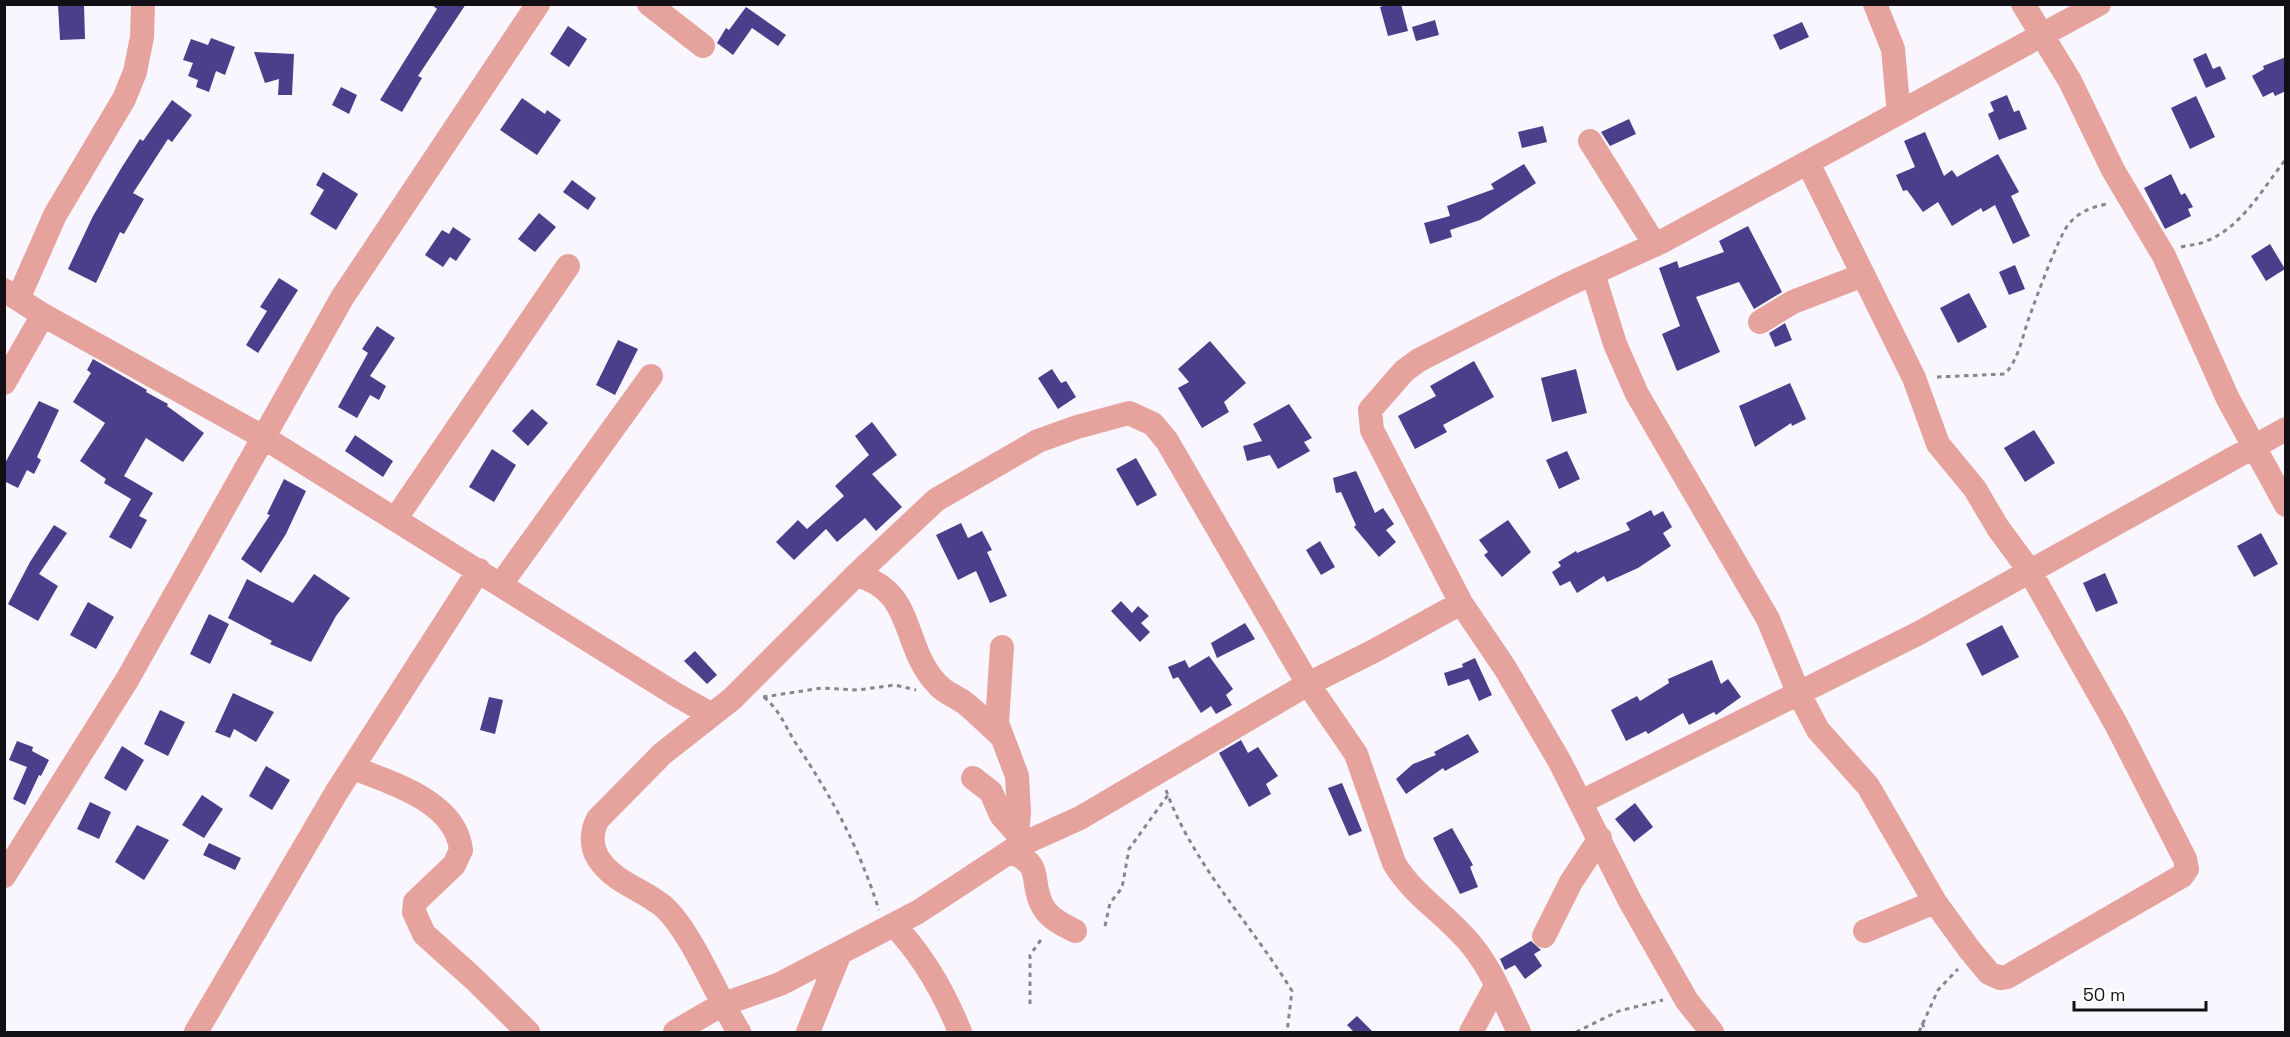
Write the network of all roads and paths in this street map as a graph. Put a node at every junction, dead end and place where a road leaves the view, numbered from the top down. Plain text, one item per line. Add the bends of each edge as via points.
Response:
1 (143, 4) edge
2 (538, 4) edge
3 (650, 4) edge
4 (1875, 4) edge
5 (2023, 4) edge
6 (2099, 4) edge
7 (2042, 35) junction
8 (703, 46) dead end
9 (1905, 109) junction
10 (1590, 141) dead end
11 (2286, 159) edge
12 (1808, 163) junction
13 (2132, 201) junction
14 (1655, 244) junction
15 (2164, 256) junction
16 (568, 266) dead end
17 (1593, 273) junction
18 (1863, 275) junction
19 (11, 294) edge
20 (43, 315) junction
21 (1760, 322) dead end
22 (651, 376) dead end
23 (1914, 378) junction
24 (4, 383) edge
25 (2286, 429) edge
26 (263, 436) junction
27 (2252, 447) junction
28 (2286, 506) edge
29 (396, 519) junction
30 (479, 570) junction
31 (2029, 570) junction
32 (856, 574) junction
33 (501, 584) junction
34 (1461, 603) junction
35 (1002, 647) dead end
36 (1308, 684) junction
37 (938, 686) junction
38 (1798, 692) junction
39 (764, 697) junction
40 (732, 699) junction
41 (710, 714) junction
42 (1000, 735) junction
43 (352, 768) junction
44 (1160, 771) junction
45 (973, 778) dead end
46 (1168, 795) junction
47 (1581, 802) junction
48 (1600, 838) junction
49 (1016, 844) junction
50 (4, 876) edge
51 (1935, 902) junction
52 (1050, 916) junction
53 (1105, 926) dead end
54 (890, 927) junction
55 (1075, 931) dead end
56 (1864, 931) dead end
57 (1544, 936) dead end
58 (1970, 949) junction
59 (840, 953) junction
60 (1496, 986) junction
61 (1687, 1001) junction
62 (1030, 1004) dead end
63 (721, 1005) junction
64 (1922, 1023) junction
65 (196, 1032) edge
66 (528, 1032) edge
67 (675, 1032) edge
68 (739, 1032) edge
69 (808, 1032) edge
70 (960, 1032) edge
71 (1287, 1032) edge
72 (1471, 1032) edge
73 (1519, 1032) edge
74 (1576, 1032) edge
75 (1712, 1032) edge
76 (1919, 1032) edge
77 (1926, 1032) edge

1 - 19 street via 142,38 124,99
2 - 26 street via 342,298
3 - 8 street
4 - 9 street via 1889,34 1898,104
5 - 7 street
6 - 7 street
7 - 9 street
7 - 13 street via 2075,89 2094,135
9 - 12 street
10 - 14 street
11 - 15 path via 2256,201 2231,227 2203,243
12 - 14 street
12 - 18 street
13 - 15 street
13 - 23 path via 2097,206 2079,214 2067,226 2029,316 2024,340 2005,374
14 - 17 street
15 - 27 street
16 - 29 street
17 - 34 street via 1419,360 1404,371 1370,410 1372,430
17 - 38 street via 1615,344 1637,394 1768,619
18 - 21 street via 1793,302
18 - 23 street
19 - 20 street
20 - 24 street
20 - 26 street
22 - 33 street
23 - 31 street via 1938,444 1975,489
25 - 27 street
26 - 29 street
26 - 50 street via 127,680
27 - 28 street
27 - 31 street
29 - 30 street
30 - 33 street
30 - 43 street
31 - 38 street via 1919,633
31 - 58 street via 2116,724 2187,869 2182,876 2007,977 1989,973
32 - 36 street via 936,500 987,469 1038,441 1129,413 1153,424 1167,441
32 - 37 street via 890,591 902,609 917,657
32 - 40 street
33 - 41 street
34 - 36 street
34 - 47 street via 1505,668
35 - 42 street
36 - 44 street
36 - 60 street via 1356,754 1400,873 1473,946
37 - 39 path via 922,690 895,685 858,690 822,688
37 - 42 street
38 - 47 street
38 - 51 street via 1818,730 1868,786
39 - 40 path
39 - 54 path via 777,709 844,820
40 - 41 street
41 - 63 street via 662,754 598,819 593,829 593,849 609,871 664,907 680,928
42 - 49 street via 1017,776
43 - 65 street
43 - 66 street via 411,793 446,815 456,827 461,850 454,865 415,902 417,922 434,945
44 - 46 path
44 - 49 street via 1080,818
45 - 49 street via 991,792
46 - 53 path via 1129,849 1122,888 1110,903
46 - 71 path via 1235,912 1257,936 1293,991
47 - 48 street
48 - 57 street via 1570,882
48 - 61 street via 1630,901
49 - 52 street via 1032,865 1042,904
49 - 54 street
51 - 56 street
51 - 58 street
52 - 55 street
52 - 62 path via 1045,933 1030,956
54 - 59 street
54 - 70 street via 916,948 948,1002
58 - 64 path via 1938,990
59 - 63 street via 780,984
59 - 69 street
60 - 72 street
60 - 73 street
61 - 74 path via 1670,999 1638,1004
61 - 75 street
63 - 67 street
63 - 68 street
64 - 76 path
64 - 77 path

